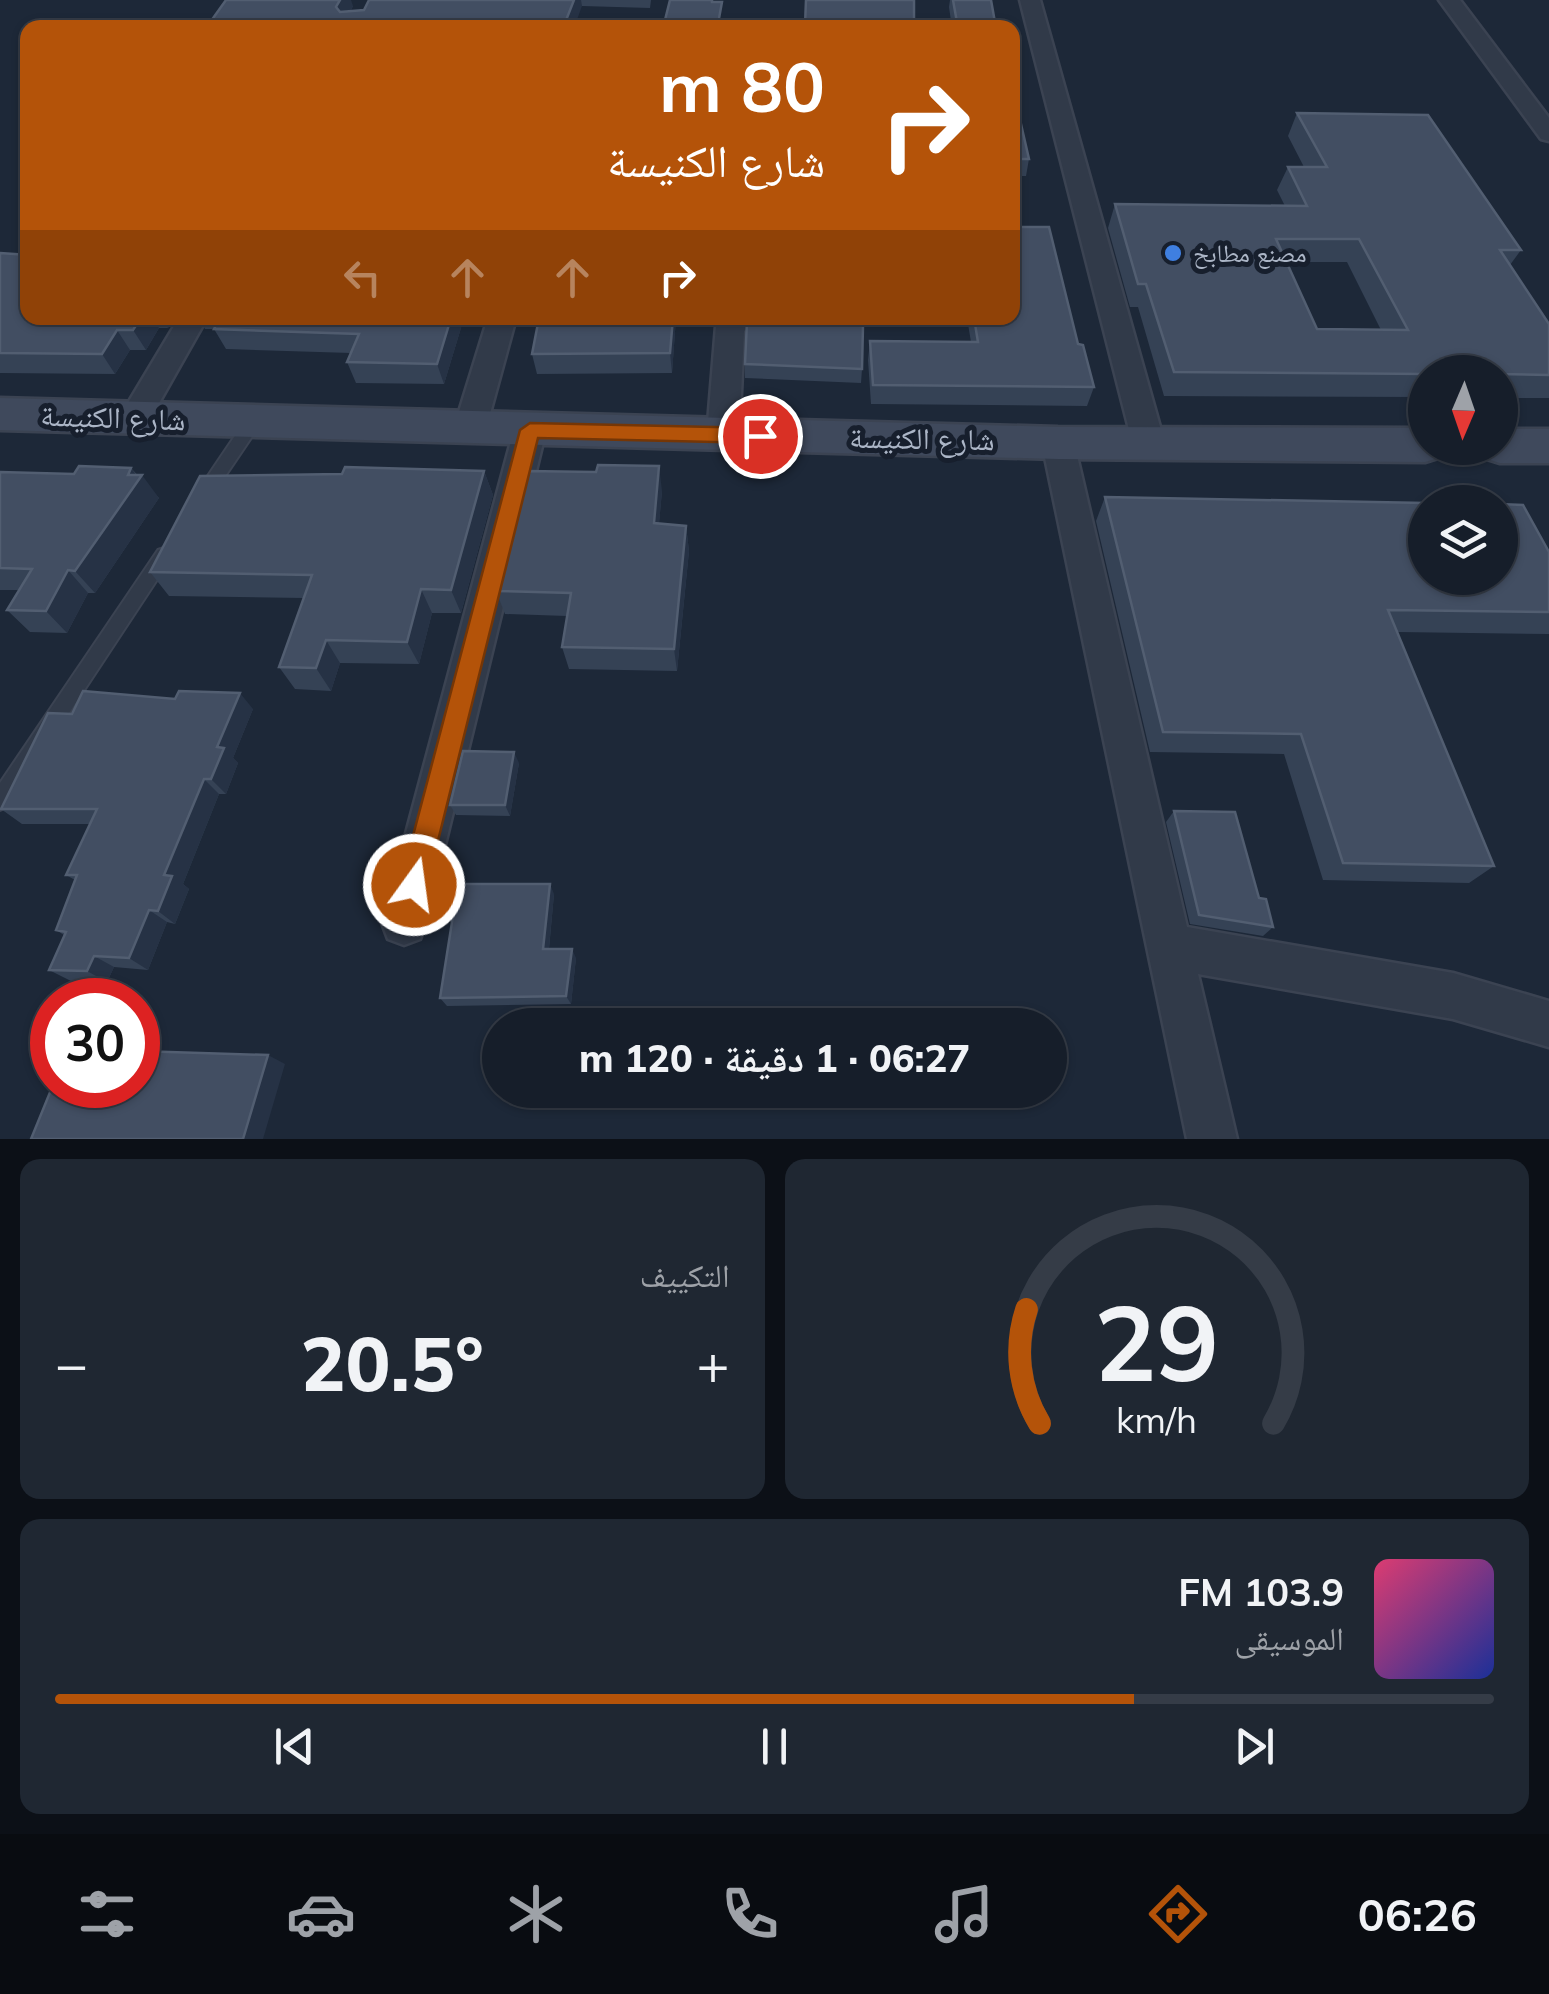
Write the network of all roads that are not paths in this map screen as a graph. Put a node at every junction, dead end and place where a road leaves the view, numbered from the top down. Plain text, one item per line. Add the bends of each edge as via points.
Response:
1 (1030, 0) edge
2 (1449, 0) edge
3 (1549, 134) edge
4 (189, 325) edge
5 (500, 325) edge
6 (732, 325) edge
7 (0, 414) edge
8 (135, 418) junction
9 (253, 422) junction
10 (470, 428) junction
11 (530, 430) junction
12 (723, 435) junction
13 (1148, 441) junction
14 (1058, 442) junction
15 (1408, 445) edge
16 (1518, 446) edge
17 (1549, 446) edge
18 (0, 800) edge
19 (404, 923) dead end
20 (1172, 946) junction
21 (1549, 1024) edge
22 (1212, 1139) edge

1 - 13 street
2 - 3 street
4 - 8 street
5 - 10 street
6 - 12 street
7 - 8 main road, شارع الكنيسة
8 - 9 main road, شارع الكنيسة
9 - 10 main road, شارع الكنيسة
9 - 18 lane
10 - 11 main road, شارع الكنيسة
11 - 12 main road, شارع الكنيسة
11 - 19 street
12 - 14 main road, شارع الكنيسة
13 - 14 main road, شارع الكنيسة
13 - 15 main road, شارع الكنيسة
14 - 20 street
16 - 17 main road
20 - 21 street via 1452,996
20 - 22 street

